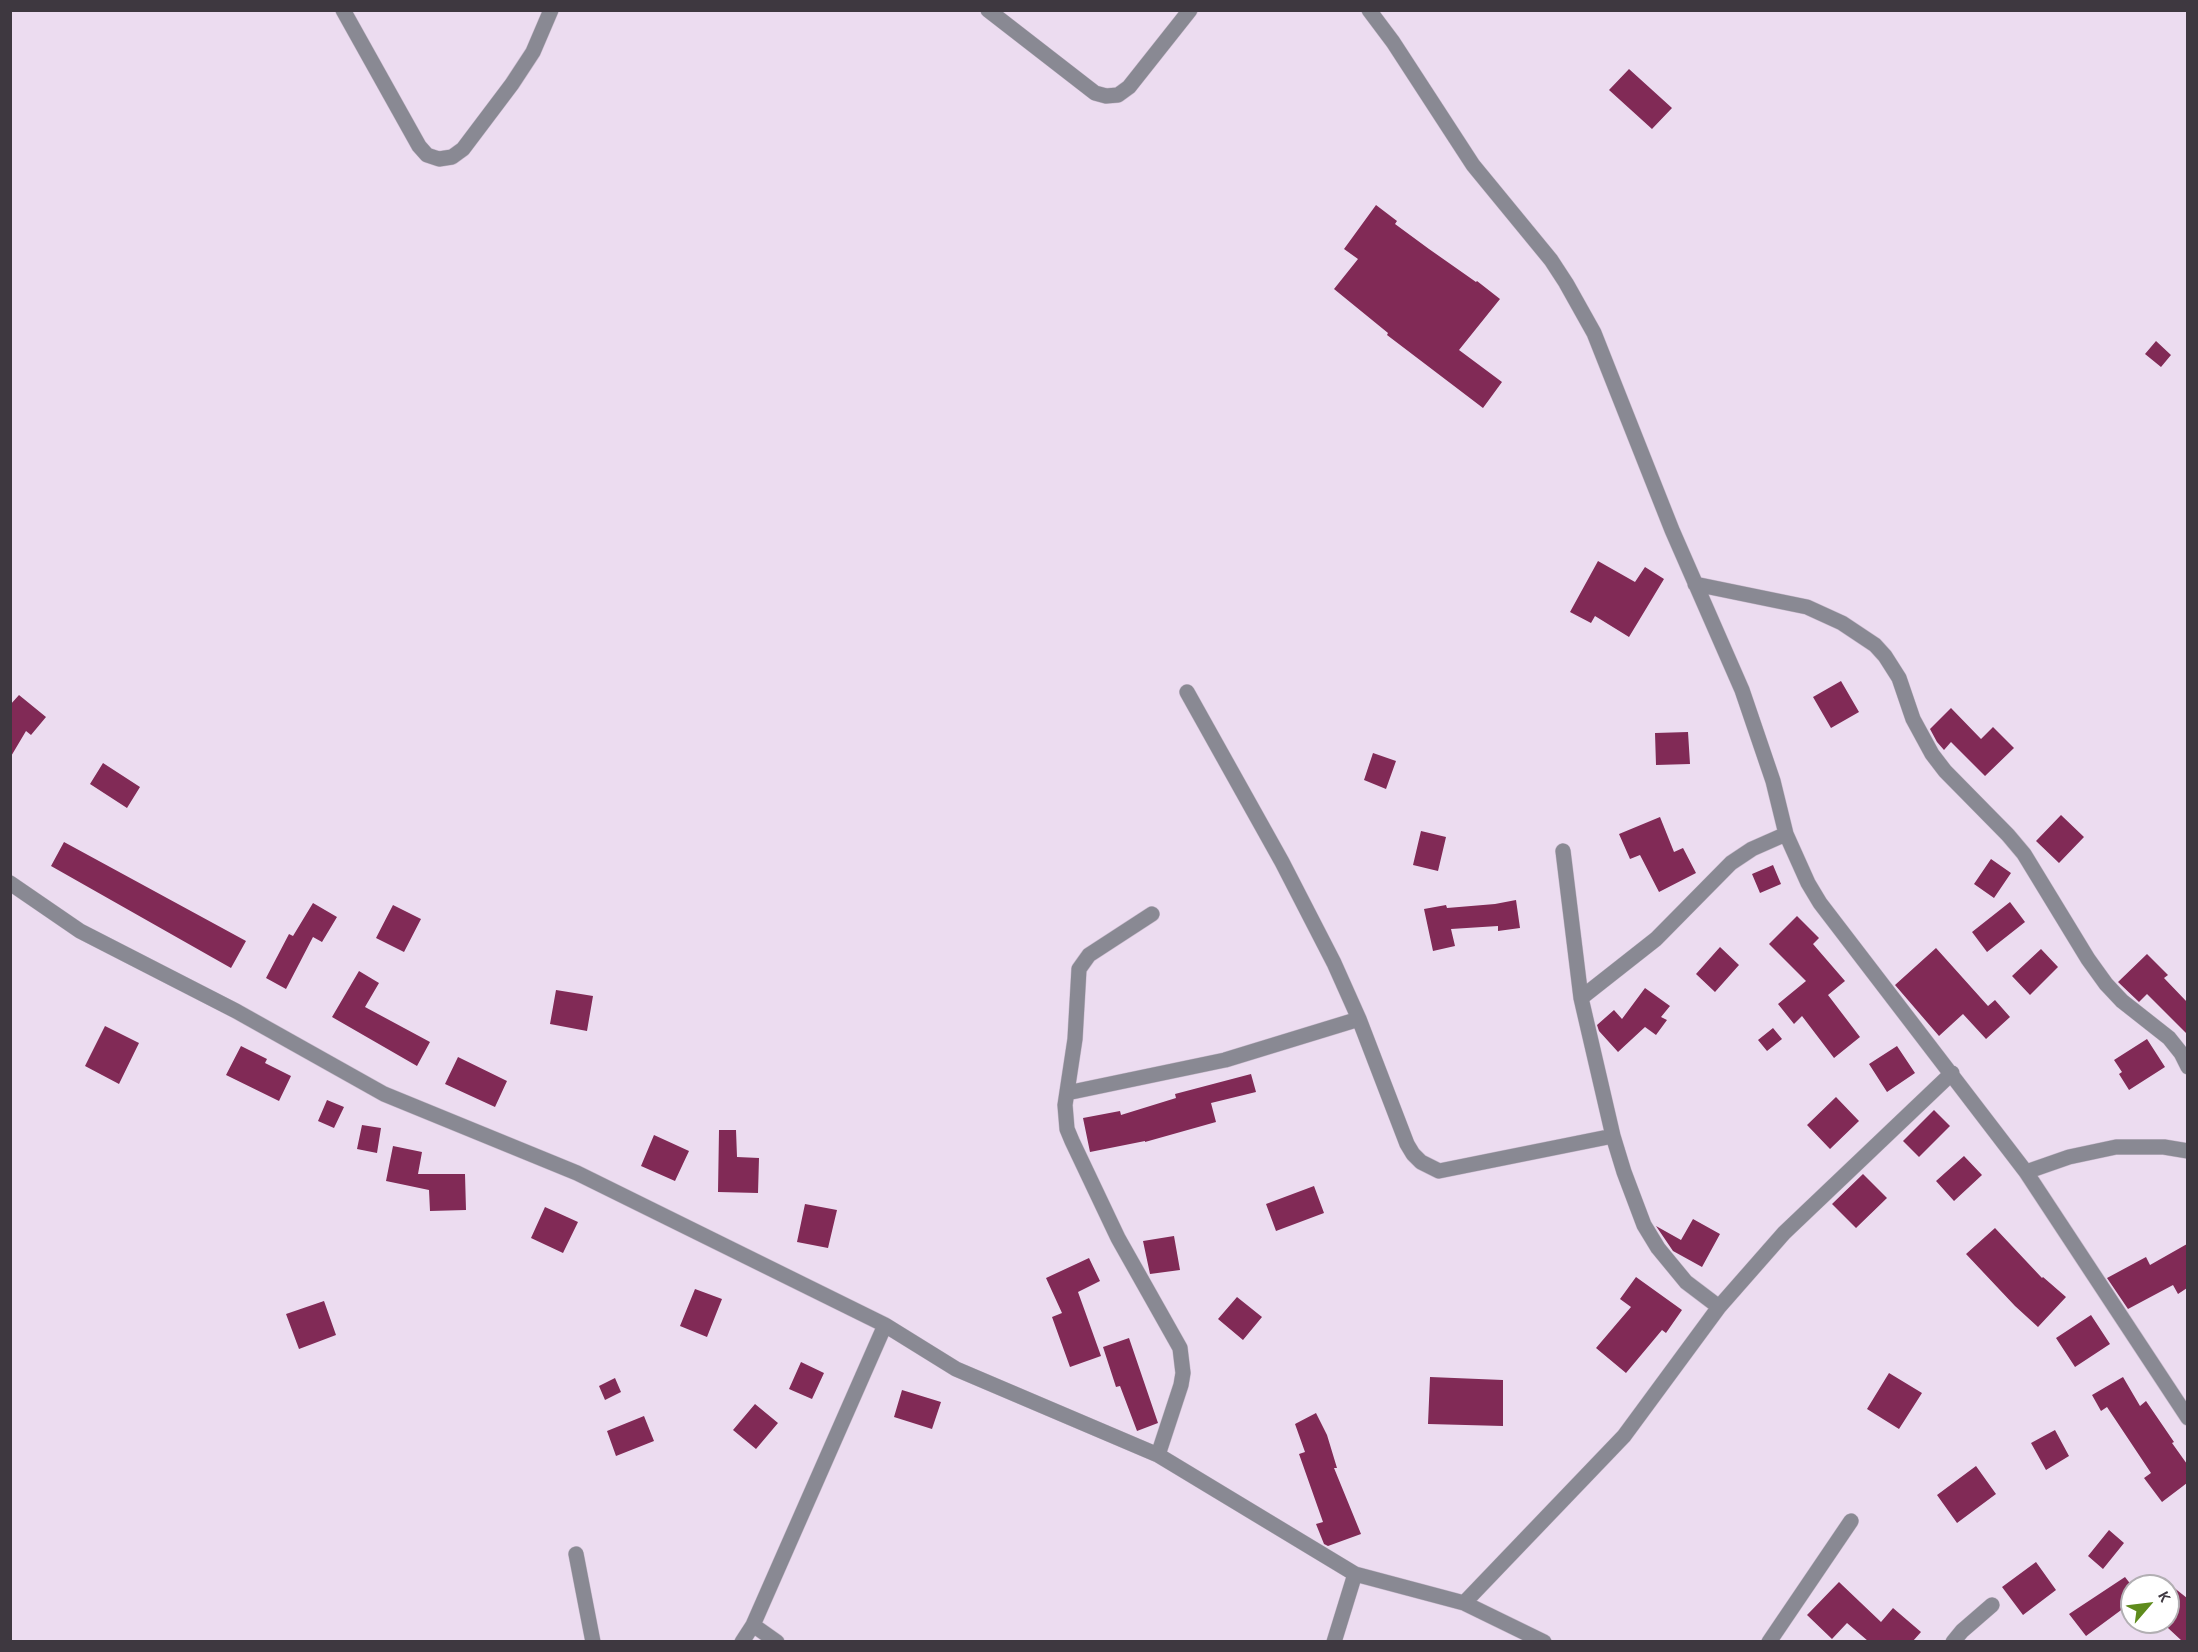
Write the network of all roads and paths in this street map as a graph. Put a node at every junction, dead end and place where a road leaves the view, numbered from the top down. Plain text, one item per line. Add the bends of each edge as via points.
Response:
1 (343, 10) edge
2 (551, 10) edge
3 (988, 10) edge
4 (1190, 10) edge
5 (1369, 10) edge
6 (1695, 584) junction
7 (1187, 692) dead end
8 (1786, 834) junction
9 (1563, 851) dead end
10 (10, 883) edge
11 (1152, 915) dead end
12 (1581, 999) junction
13 (1359, 1019) junction
14 (2187, 1067) edge
15 (1952, 1073) junction
16 (1067, 1093) junction
17 (1613, 1136) junction
18 (2187, 1151) edge
19 (2026, 1172) junction
20 (1719, 1307) junction
21 (885, 1325) junction
22 (2187, 1418) edge
23 (1158, 1455) junction
24 (1851, 1521) dead end
25 (576, 1554) dead end
26 (1355, 1574) junction
27 (1464, 1603) junction
28 (1992, 1605) dead end
29 (753, 1625) junction
30 (593, 1641) edge
31 (742, 1641) edge
32 (777, 1641) edge
33 (1334, 1641) edge
34 (1544, 1641) edge
35 (1769, 1641) edge
36 (1953, 1641) edge

1 - 2 street via 419,146 427,155 440,159 453,157 463,149 505,93 533,52
3 - 4 street via 1095,93 1106,96 1129,87
5 - 6 street via 1473,165 1551,260 1581,308
6 - 8 street via 1758,733
6 - 14 street via 1807,607 1842,623 1875,645 1899,678 1913,719 1932,754 2024,854 2106,984 2122,1002 2169,1038
7 - 13 street via 1306,907
8 - 12 street via 1752,849 1731,864 1656,939
8 - 15 street via 1820,903
9 - 12 street
10 - 21 street via 80,931 236,1011 384,1094 578,1173
11 - 16 street via 1089,955 1079,969
12 - 17 street
13 - 16 street via 1225,1060
13 - 17 street via 1407,1144 1430,1168 1439,1171
15 - 19 street
15 - 20 street via 1784,1233
16 - 23 street via 1065,1117 1072,1141 1119,1238 1180,1348 1181,1386
17 - 20 street via 1644,1225 1658,1248 1686,1282
18 - 19 street via 2116,1147
19 - 22 street
20 - 27 street via 1624,1436
21 - 23 street via 957,1369
21 - 29 street
23 - 26 street
24 - 35 street
25 - 30 street
26 - 27 street
26 - 33 street
27 - 34 street
28 - 36 street
29 - 31 street
29 - 32 street

